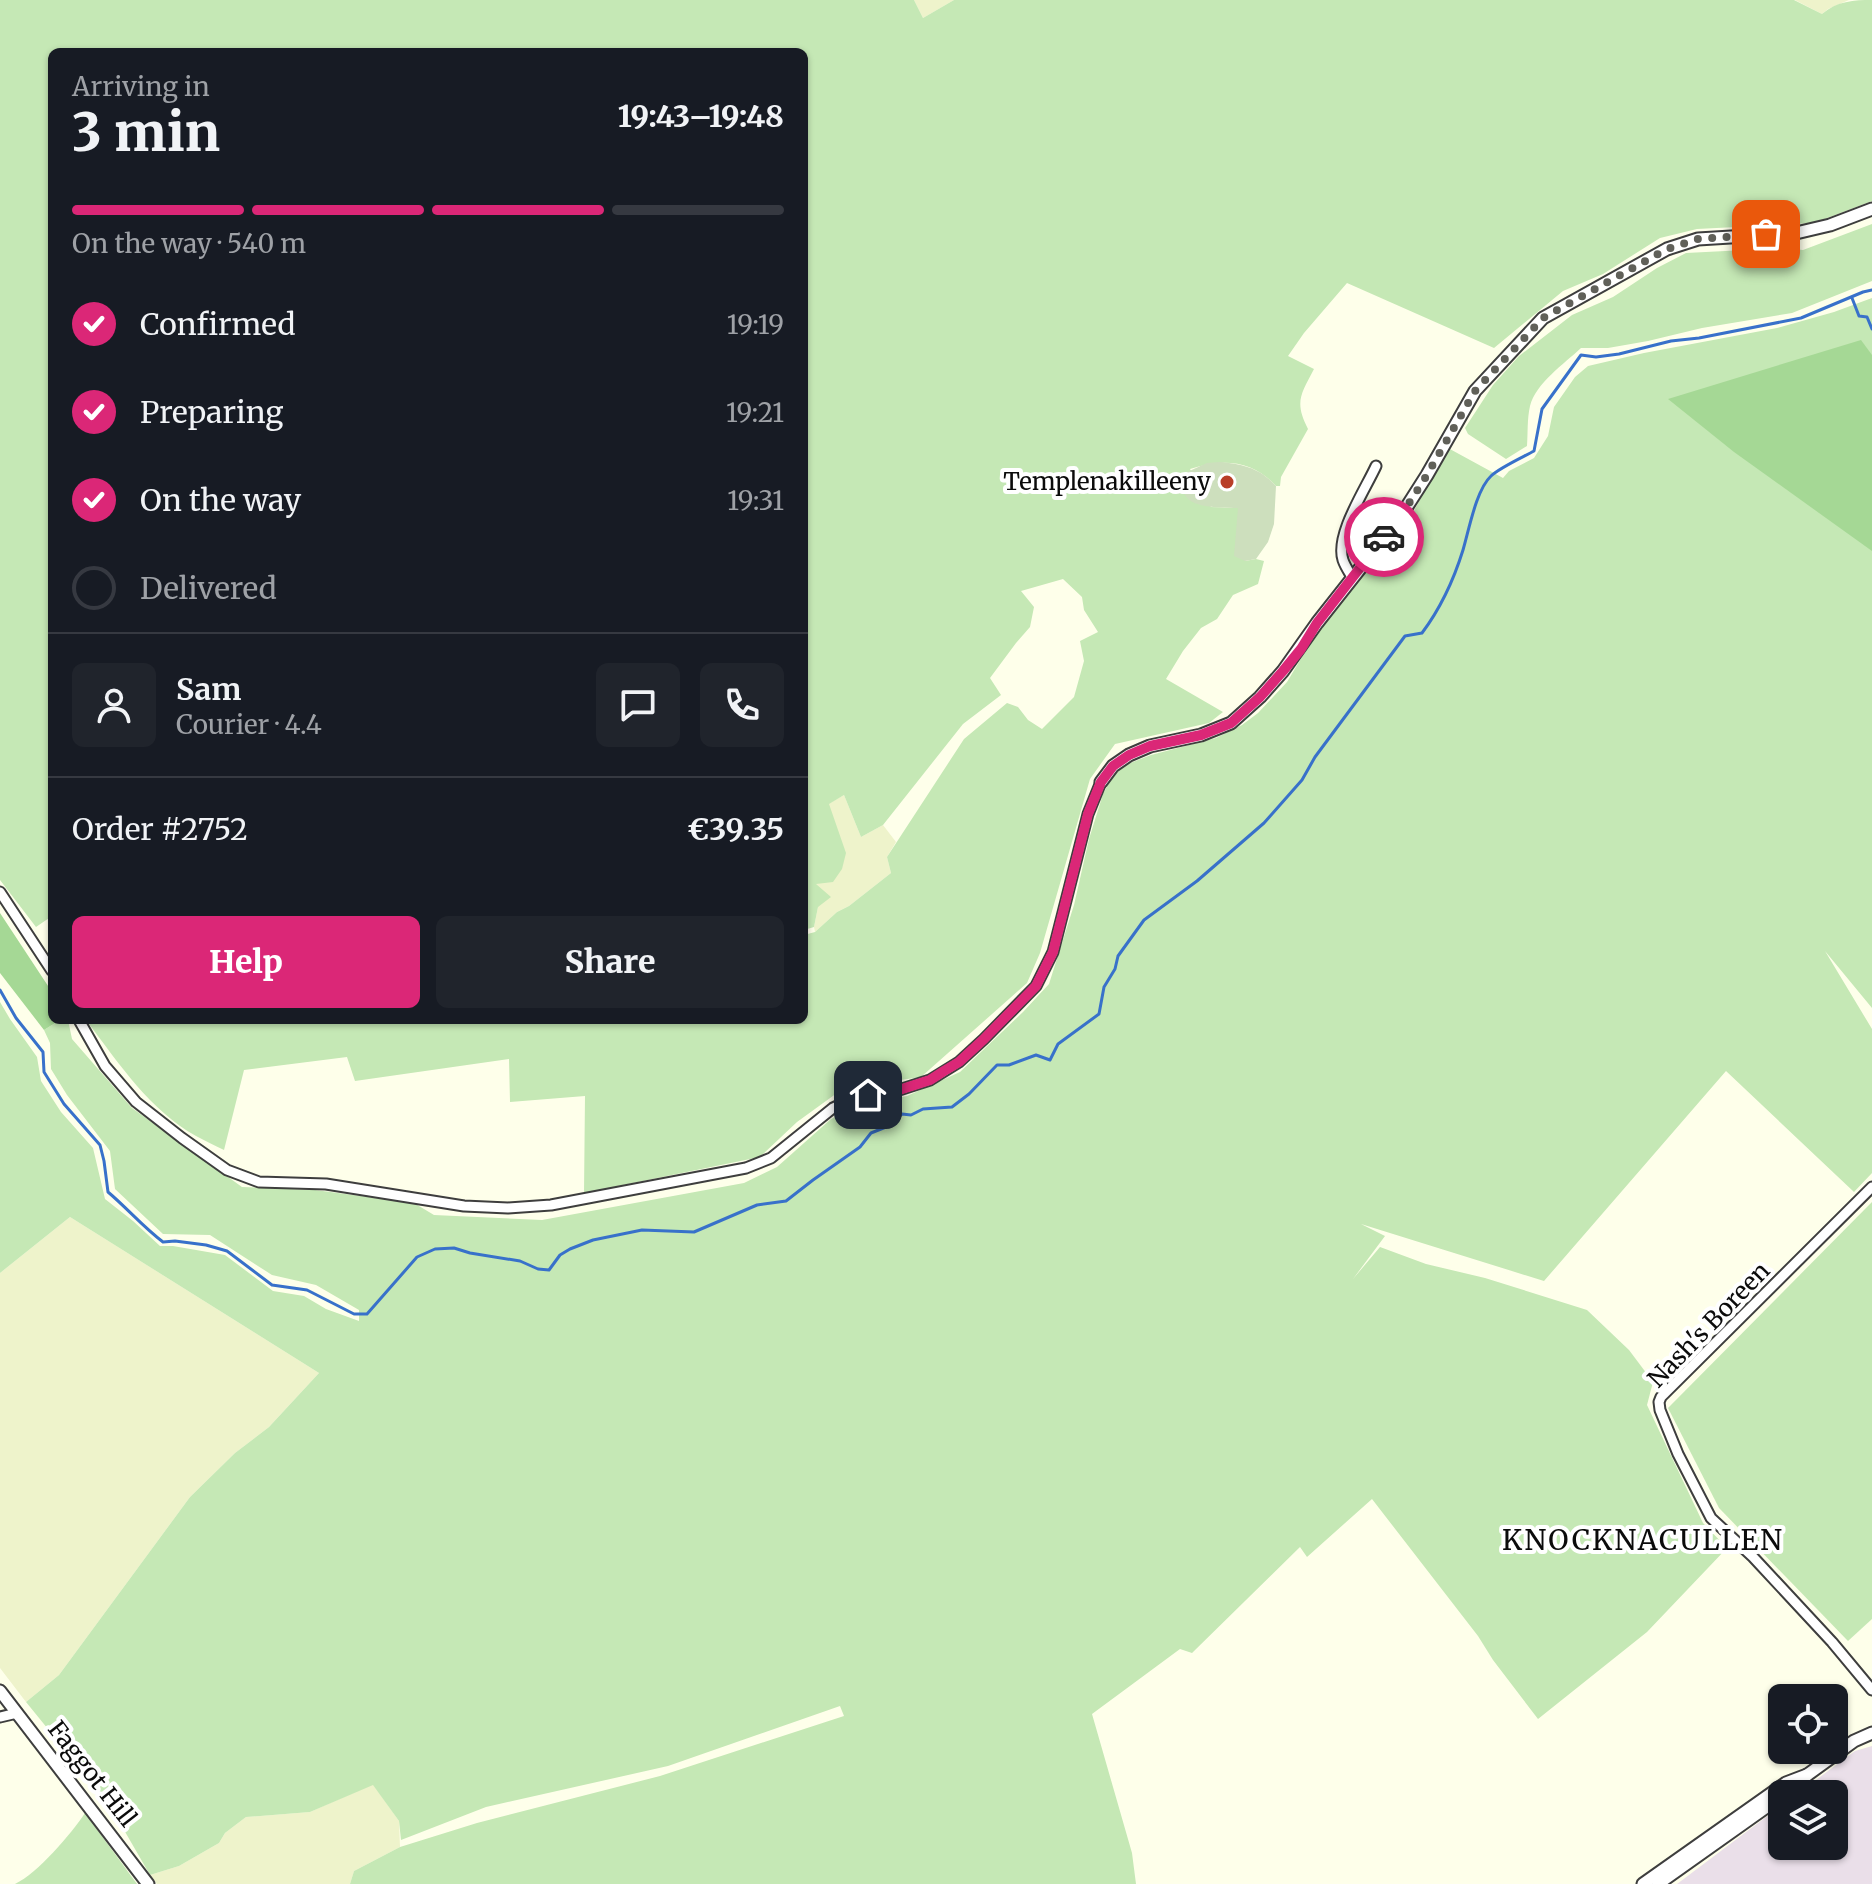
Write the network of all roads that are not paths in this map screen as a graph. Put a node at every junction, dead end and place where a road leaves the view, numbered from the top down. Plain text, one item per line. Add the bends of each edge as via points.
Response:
1 (1872, 209) edge
2 (1376, 466) dead end
3 (1352, 577) junction
4 (1101, 782) joint
5 (0, 892) edge
6 (48, 965) edge
7 (81, 1024) edge
8 (1872, 1187) edge
9 (1872, 1690) edge
10 (0, 1691) edge
11 (17, 1713) junction
12 (0, 1717) edge
13 (1872, 1733) edge
14 (1807, 1775) junction
15 (1801, 1780) edge
16 (1768, 1806) edge
17 (148, 1884) edge
18 (1643, 1884) edge
19 (1658, 1884) edge

1 - 3 street via 1796,233 1698,239 1667,249 1543,318 1475,391 1399,519
2 - 3 street via 1342,539 1342,559
3 - 4 street via 1283,671 1231,723 1129,755
4 - 7 street via 1053,952 1036,986 967,1054 930,1080 850,1100 771,1158 746,1168 551,1205 508,1208 326,1184 259,1182 227,1170 136,1102 105,1066
5 - 6 street
8 - 9 street, Nash's Boreen via 1659,1402 1711,1518 1753,1557
10 - 11 street, Faggot Hill
11 - 12 street
11 - 17 street, Faggot Hill
13 - 14 street
14 - 15 street
14 - 18 street via 1786,1783
16 - 19 street

